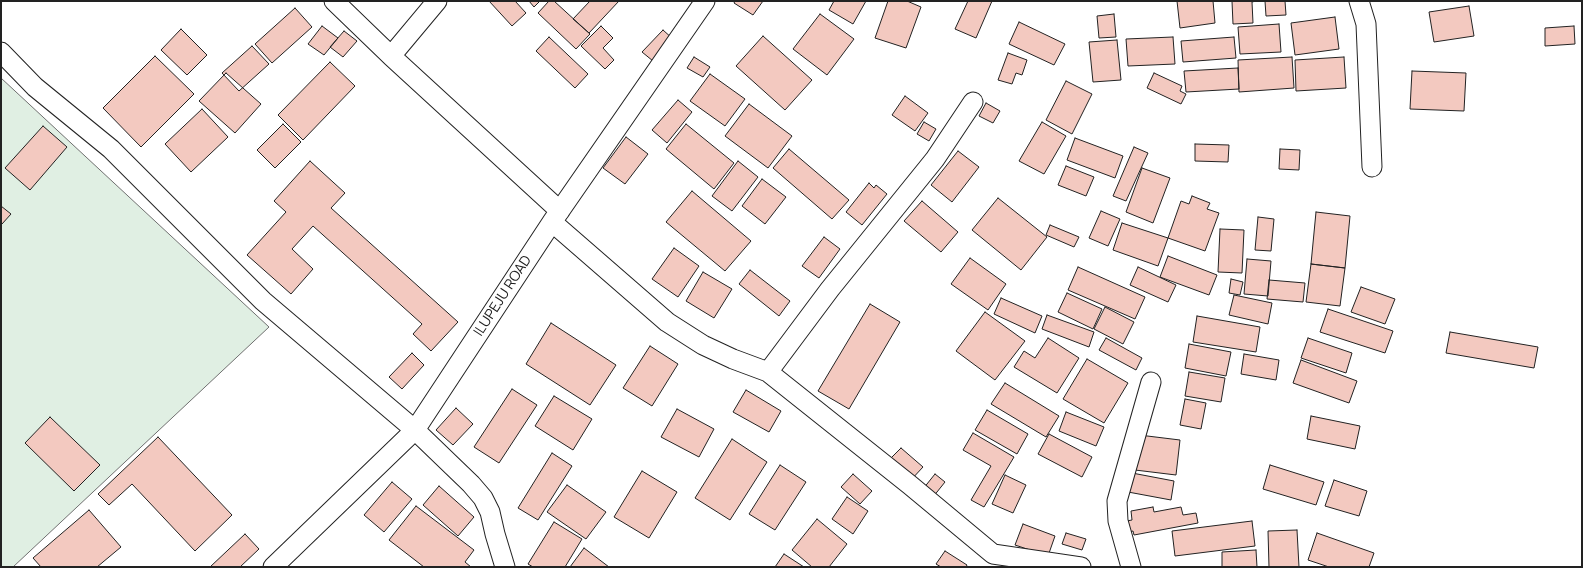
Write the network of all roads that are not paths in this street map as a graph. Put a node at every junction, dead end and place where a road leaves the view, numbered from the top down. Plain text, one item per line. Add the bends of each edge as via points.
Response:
1 (334, 1) edge
2 (437, 1) edge
3 (705, 1) edge
4 (1359, 1) edge
5 (1, 52) edge
6 (391, 56) junction
7 (973, 102) dead end
8 (1372, 167) dead end
9 (556, 216) junction
10 (768, 372) junction
11 (1151, 382) dead end
12 (415, 430) junction
13 (988, 560) edge
14 (273, 567) edge
15 (505, 567) edge
16 (1081, 567) edge
17 (1131, 567) edge

1 - 6 street
2 - 6 street
3 - 9 street, ILUPEJU ROAD
4 - 8 street via 1366,24
5 - 12 street via 35,87 112,149 263,300
6 - 9 street
7 - 10 street via 935,159
9 - 10 street via 667,322 733,360
9 - 12 street, ILUPEJU ROAD
10 - 13 street via 910,485
11 - 17 street via 1117,501 1118,521
12 - 14 street, ILUPEJU ROAD
12 - 15 street via 483,498
13 - 16 street

